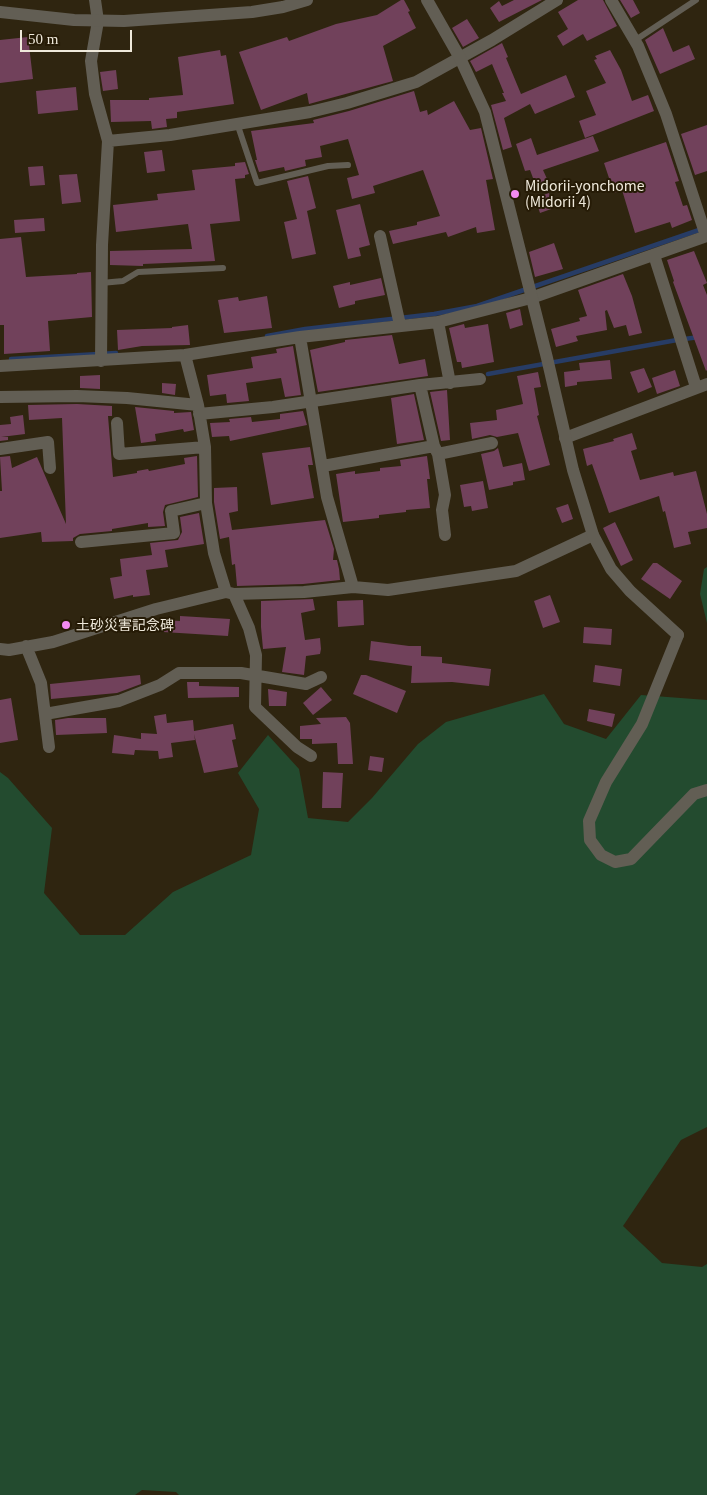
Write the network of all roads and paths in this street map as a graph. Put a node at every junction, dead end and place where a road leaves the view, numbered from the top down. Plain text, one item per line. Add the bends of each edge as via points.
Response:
1 (95, 0) edge
2 (307, 0) edge
3 (427, 0) edge
4 (557, 0) edge
5 (611, 0) edge
6 (696, 0) edge
7 (0, 12) edge
8 (98, 21) junction
9 (634, 41) junction
10 (460, 58) junction
11 (237, 123) junction
12 (108, 141) junction
13 (348, 165) dead end
14 (380, 236) dead end
15 (706, 236) edge
16 (654, 255) junction
17 (223, 268) dead end
18 (101, 283) junction
19 (532, 298) junction
20 (438, 322) junction
21 (400, 325) junction
22 (300, 337) junction
23 (185, 355) junction
24 (101, 361) junction
25 (0, 366) edge
26 (480, 379) dead end
27 (450, 383) junction
28 (420, 385) junction
29 (701, 385) edge
30 (0, 397) edge
31 (311, 401) junction
32 (199, 409) junction
33 (117, 423) dead end
34 (565, 438) junction
35 (492, 443) dead end
36 (205, 447) junction
37 (0, 449) edge
38 (436, 450) junction
39 (323, 466) junction
40 (50, 468) dead end
41 (206, 503) junction
42 (445, 535) dead end
43 (593, 535) junction
44 (81, 542) dead end
45 (353, 587) junction
46 (230, 593) junction
47 (26, 646) junction
48 (0, 649) edge
49 (256, 675) junction
50 (321, 677) dead end
51 (45, 714) junction
52 (49, 747) dead end
53 (311, 756) dead end
54 (707, 790) edge

1 - 8 street
2 - 8 street via 252,12
3 - 10 street
4 - 10 street
5 - 9 street
6 - 9 lane
7 - 8 street
8 - 12 street via 92,61 94,94
9 - 15 street via 666,114
10 - 11 street via 416,82 347,103
10 - 19 street via 485,112
11 - 12 street via 170,135
11 - 13 lane via 257,183 328,166
12 - 18 street
14 - 21 street
15 - 16 street
16 - 19 street
16 - 29 street
17 - 18 lane via 138,272 123,281
18 - 24 street
19 - 20 street
19 - 34 street
20 - 21 street
20 - 27 street
21 - 22 street
22 - 23 street
22 - 31 street
23 - 24 street
23 - 32 street
24 - 25 street
26 - 27 street
27 - 28 street
28 - 31 street
28 - 38 street
29 - 34 street
30 - 32 street via 127,398
31 - 32 street
31 - 39 street
32 - 36 street
33 - 36 street via 120,454
34 - 43 street
35 - 38 street
36 - 41 street
37 - 40 street via 48,442
38 - 39 street
38 - 42 street via 445,495 442,510
39 - 45 street via 327,497
41 - 44 street via 171,511 174,533
41 - 46 street via 214,553
43 - 45 street via 516,571 388,590
43 - 54 street via 611,568 678,635 642,724 606,782 588,821 590,840 601,855 615,862 631,859 694,794
45 - 46 street via 304,592
46 - 47 street via 148,612 53,642
46 - 49 street via 249,628 256,654
47 - 48 street
47 - 51 street via 41,683
49 - 50 street via 306,684
49 - 51 street via 179,673 160,685 119,701
49 - 53 street via 255,707
51 - 52 street

